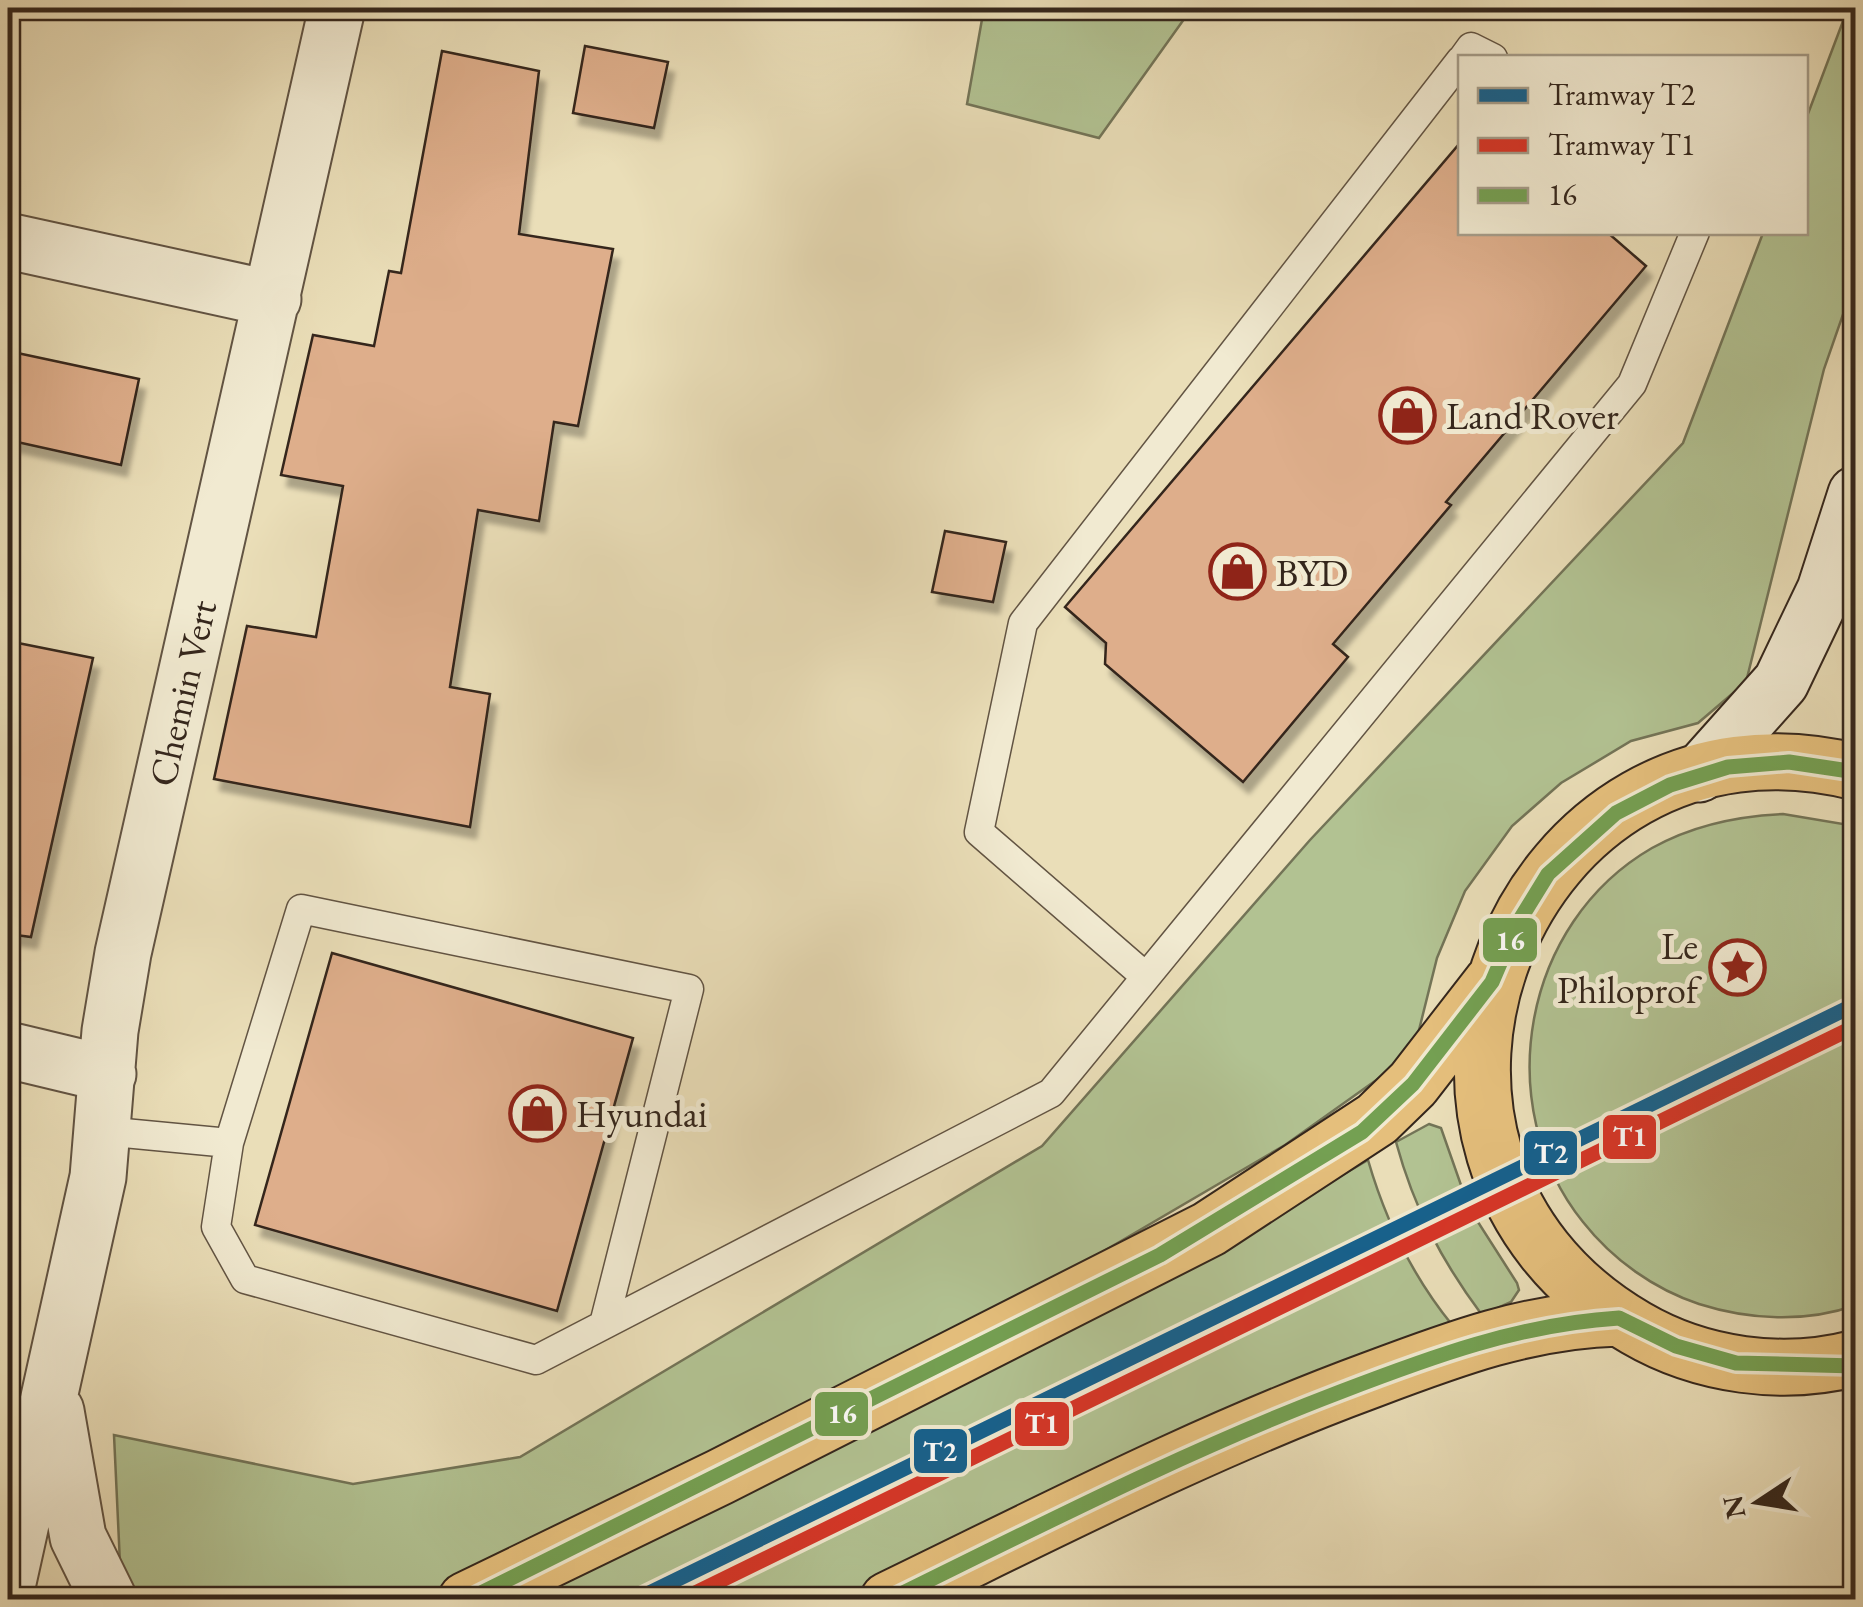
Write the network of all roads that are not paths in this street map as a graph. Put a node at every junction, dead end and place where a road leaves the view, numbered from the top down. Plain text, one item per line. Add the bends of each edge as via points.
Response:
1 (337, 8) edge
2 (1465, 55) edge
3 (1486, 55) edge
4 (1458, 64) edge
5 (1694, 235) edge
6 (8, 241) edge
7 (272, 299) junction
8 (1856, 494) edge
9 (1856, 772) edge
10 (1699, 774) junction
11 (1146, 977) junction
12 (1492, 982) junction
13 (8, 1050) edge
14 (108, 1074) junction
15 (103, 1131) junction
16 (229, 1144) junction
17 (1619, 1318) junction
18 (604, 1324) junction
19 (1852, 1362) edge
20 (52, 1383) junction
21 (8, 1582) edge
22 (109, 1600) edge
23 (466, 1600) edge
24 (888, 1600) edge

1 - 7 street, Chemin Vert
2 - 3 lane via 1471,48
4 - 11 lane via 1023,623 980,832
5 - 11 lane via 1632,384
6 - 7 street
7 - 14 street, Chemin Vert via 123,953
8 - 10 street via 1826,590 1780,682
9 - 10 main road via 1789,762
10 - 12 main road via 1616,813 1569,851 1530,899
11 - 18 lane via 1051,1092
12 - 17 main road via 1482,1080 1492,1146 1509,1192 1551,1258
12 - 23 main road via 1377,1120 1209,1229
13 - 14 street
14 - 15 street, Chemin Vert
15 - 16 lane
15 - 20 street, Chemin Vert
16 - 18 lane via 216,1226 245,1279 536,1360
16 - 18 lane via 301,909 689,989
17 - 19 main road via 1670,1346 1727,1362
17 - 24 main road via 1518,1329 1317,1400
20 - 21 street, Chemin Vert
20 - 22 street, Chemin Vert via 75,1526

